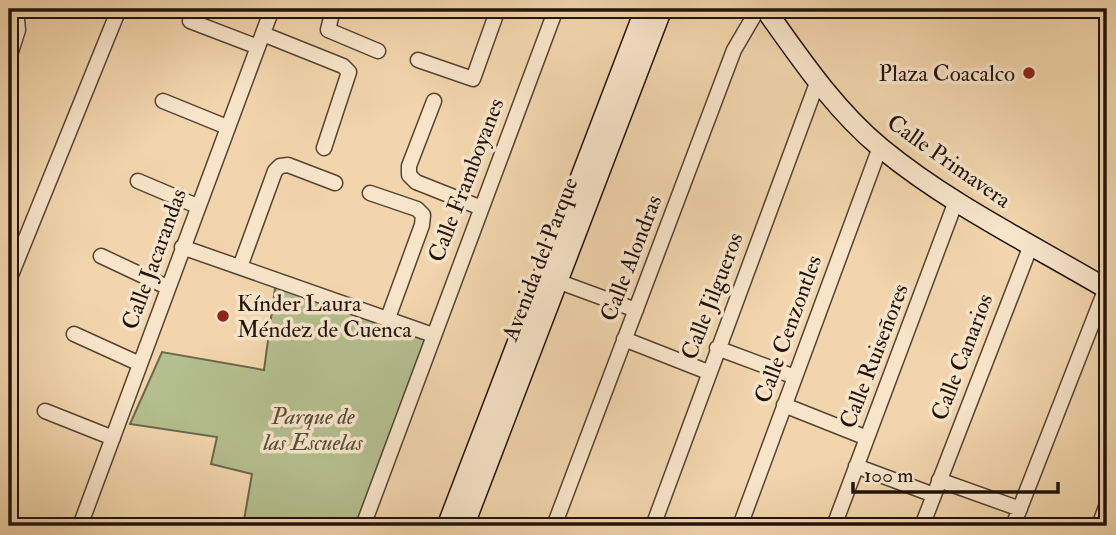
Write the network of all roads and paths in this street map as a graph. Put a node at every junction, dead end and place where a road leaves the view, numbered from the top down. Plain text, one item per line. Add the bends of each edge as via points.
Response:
1 (15, 9) edge
2 (119, 9) edge
3 (272, 9) edge
4 (333, 9) edge
5 (498, 9) edge
6 (556, 9) edge
7 (645, 9) edge
8 (662, 9) edge
9 (758, 9) edge
10 (765, 9) edge
11 (9, 13) edge
12 (190, 21) dead end
13 (260, 41) junction
14 (378, 51) dead end
15 (9, 58) edge
16 (418, 60) dead end
17 (817, 83) junction
18 (163, 101) dead end
19 (434, 101) dead end
20 (227, 127) junction
21 (880, 147) junction
22 (324, 148) dead end
23 (138, 181) dead end
24 (335, 183) dead end
25 (370, 193) dead end
26 (956, 201) junction
27 (197, 206) junction
28 (480, 207) junction
29 (1031, 245) junction
30 (182, 247) junction
31 (102, 256) dead end
32 (240, 267) junction
33 (9, 280) edge
34 (557, 281) junction
35 (167, 287) junction
36 (1107, 289) edge
37 (636, 310) junction
38 (388, 318) junction
39 (74, 334) dead end
40 (433, 335) junction
41 (624, 339) junction
42 (717, 348) junction
43 (140, 364) junction
44 (708, 372) junction
45 (795, 377) junction
46 (784, 405) junction
47 (45, 411) dead end
48 (113, 438) junction
49 (867, 438) junction
50 (856, 466) junction
51 (939, 480) junction
52 (934, 495) junction
53 (1107, 504) edge
54 (1020, 509) junction
55 (80, 526) edge
56 (363, 526) edge
57 (447, 526) edge
58 (464, 526) edge
59 (554, 526) edge
60 (653, 526) edge
61 (740, 526) edge
62 (834, 526) edge
63 (922, 526) edge
64 (1013, 526) edge
65 (1099, 526) edge

1 - 11 street
1 - 15 street via 18,30
2 - 33 street
3 - 13 street, Calle Jacarandas
4 - 14 street via 328,30
5 - 16 street via 473,79
6 - 28 street, Calle Framboyanes
7 - 57 street, Avenida del Parque
8 - 34 street, Avenida del Parque
9 - 37 street, Calle Alondras via 734,50
10 - 17 street, Calle Primavera
12 - 13 street
13 - 20 street, Calle Jacarandas
13 - 22 street via 343,66 349,72
17 - 21 street, Calle Primavera
17 - 42 street, Calle Jilgueros
18 - 20 street
19 - 28 street via 409,175 416,182
20 - 27 street, Calle Jacarandas
21 - 26 street, Calle Primavera
21 - 45 street, Calle Cenzontles
23 - 27 street
24 - 32 street via 280,166
25 - 38 street via 423,215
26 - 29 street, Calle Primavera
26 - 49 street, Calle Ruiseñores
27 - 30 street, Calle Jacarandas
28 - 40 street, Calle Framboyanes
29 - 36 street, Calle Primavera
29 - 51 street, Calle Canarios
30 - 32 street
30 - 35 street, Calle Jacarandas
31 - 35 street
32 - 38 street
34 - 37 street
34 - 58 street, Avenida del Parque
35 - 43 street, Calle Jacarandas
36 - 54 street
37 - 41 street, Calle Alondras
38 - 40 street
39 - 43 street
40 - 56 street, Calle Framboyanes
41 - 44 street
41 - 59 street, Calle Alondras
42 - 44 street, Calle Jilgueros
42 - 45 street
43 - 48 street, Calle Jacarandas
44 - 60 street, Calle Jilgueros
45 - 46 street, Calle Cenzontles
46 - 49 street
46 - 61 street, Calle Cenzontles
47 - 48 street
48 - 55 street, Calle Jacarandas
49 - 50 street, Calle Ruiseñores
50 - 52 street
50 - 62 street, Calle Ruiseñores
51 - 52 street, Calle Canarios
51 - 54 street
52 - 63 street, Calle Canarios
53 - 65 street
54 - 64 street

